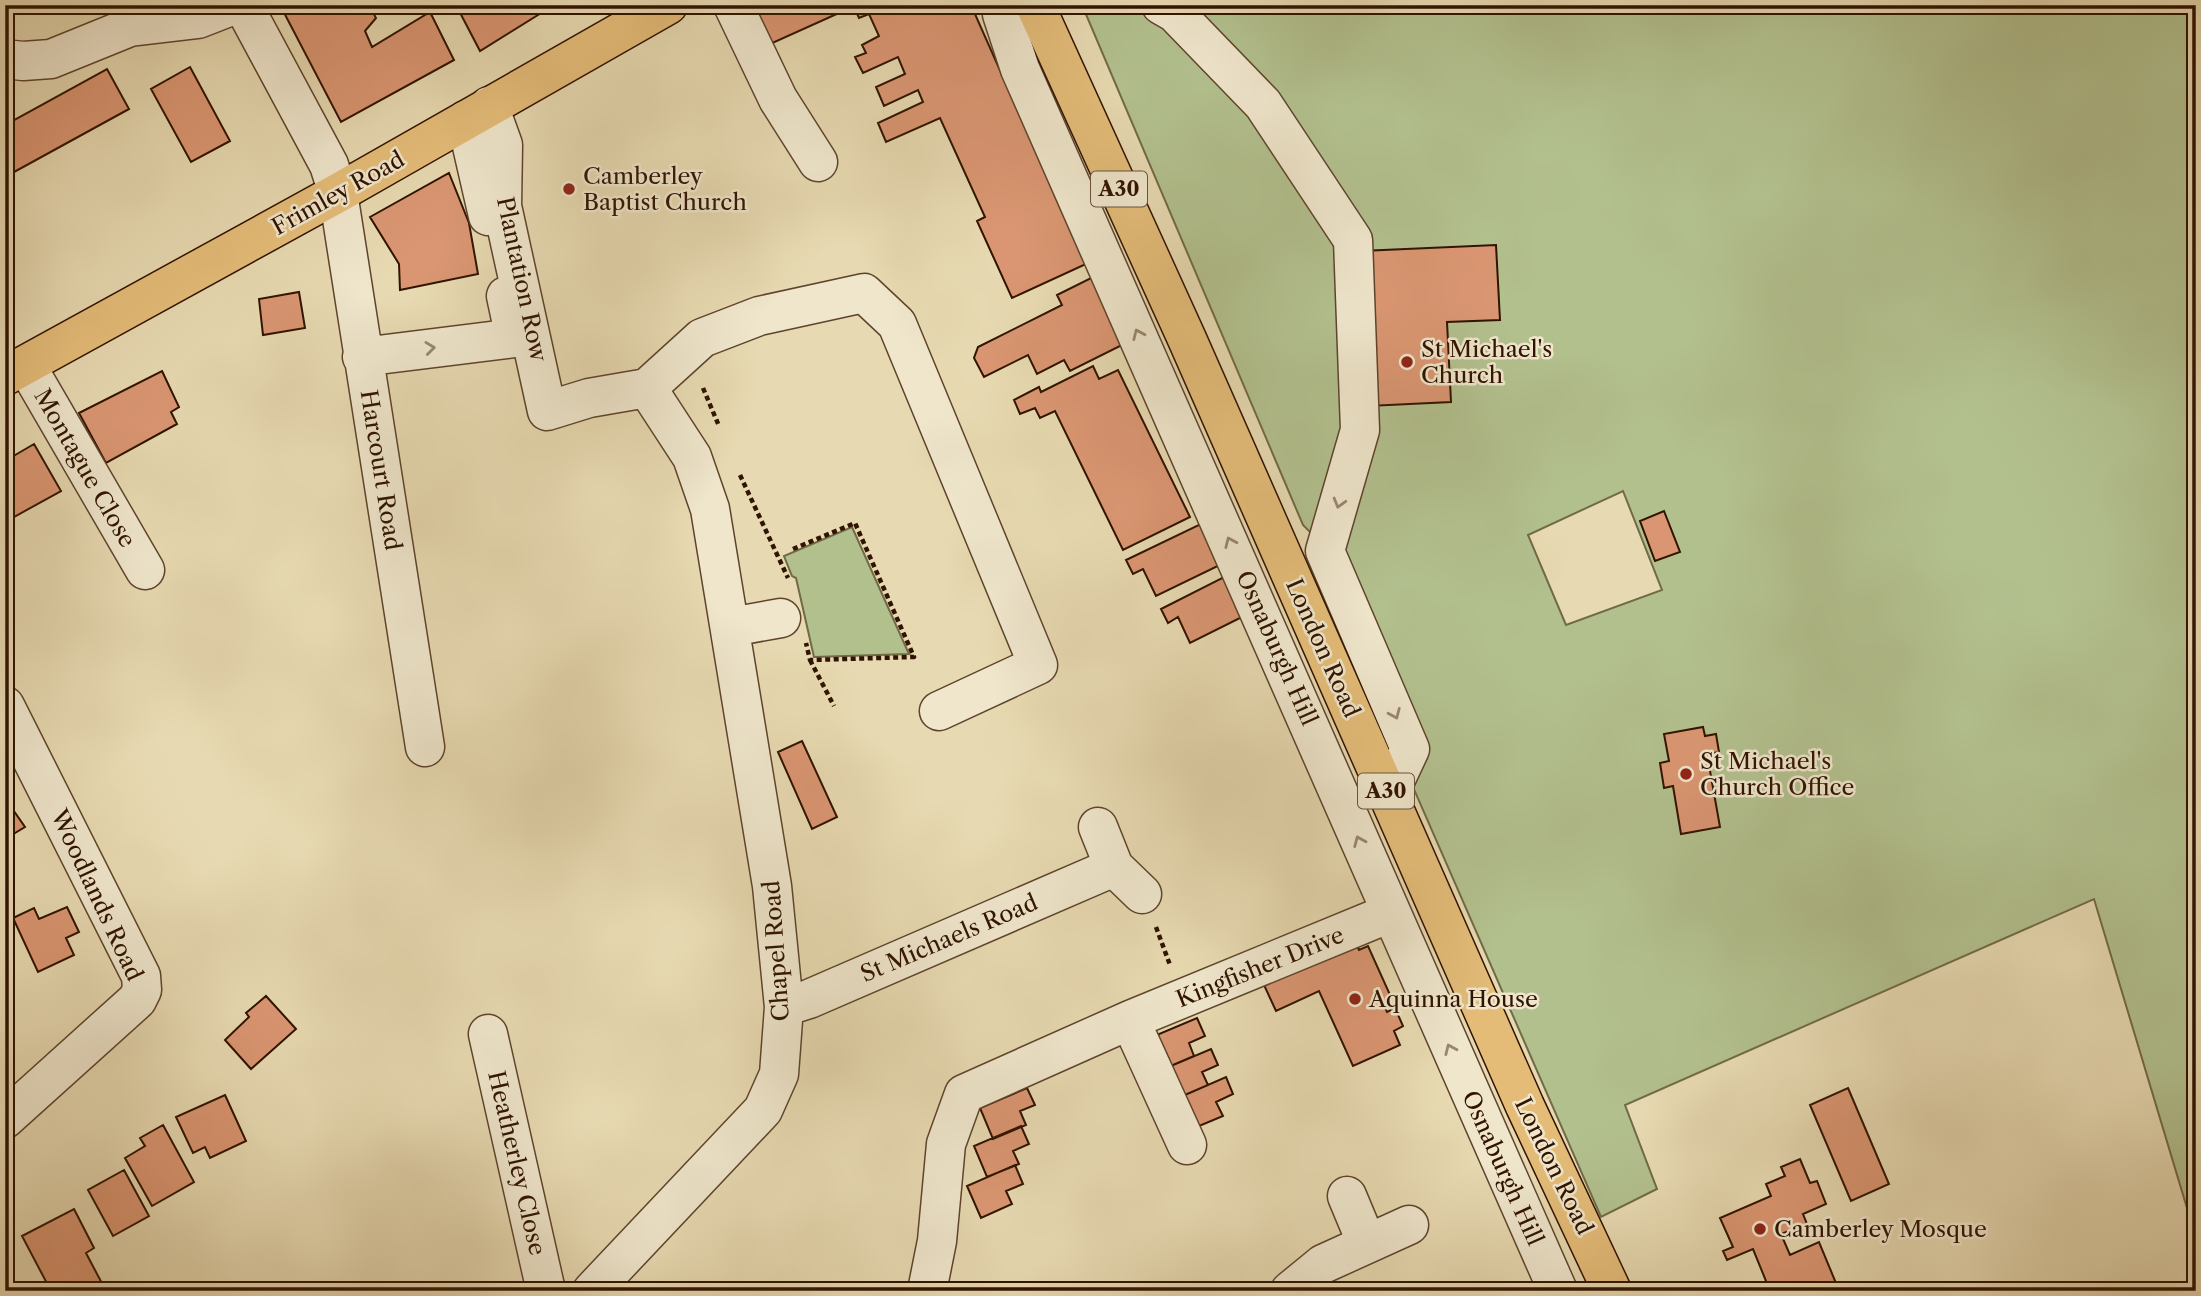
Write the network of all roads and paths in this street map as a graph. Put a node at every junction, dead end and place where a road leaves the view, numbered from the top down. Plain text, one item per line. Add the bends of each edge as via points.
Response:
1 (234, 5) edge
2 (243, 5) edge
3 (668, 5) edge
4 (733, 5) edge
5 (1007, 5) edge
6 (1035, 5) edge
7 (1161, 5) edge
8 (5, 59) edge
9 (477, 113) junction
10 (818, 163) dead end
11 (338, 193) junction
12 (362, 357) junction
13 (16, 371) edge
14 (647, 388) junction
15 (703, 388) dead end
16 (721, 430) dead end
17 (737, 468) dead end
18 (793, 549) dead end
19 (145, 570) dead end
20 (788, 578) dead end
21 (781, 618) dead end
22 (731, 627) junction
23 (807, 649) dead end
24 (810, 660) junction
25 (834, 706) dead end
26 (939, 711) dead end
27 (10, 727) edge
28 (425, 747) dead end
29 (1388, 796) junction
30 (1098, 827) dead end
31 (1114, 867) junction
32 (1142, 894) dead end
33 (1390, 913) junction
34 (783, 1007) junction
35 (1130, 1020) junction
36 (488, 1034) dead end
37 (5, 1119) edge
38 (1187, 1145) dead end
39 (1347, 1196) dead end
40 (1409, 1225) dead end
41 (1367, 1244) junction
42 (546, 1291) edge
43 (592, 1291) edge
44 (927, 1291) edge
45 (1290, 1291) edge
46 (1558, 1291) edge
47 (1612, 1291) edge

1 - 8 street via 198,19 130,27 51,59
2 - 11 street, Harcourt Road via 329,165
3 - 9 main road, Frimley Road
4 - 10 street via 778,99
33 -> 5 street, Osnaburgh Hill via 1020,69 1002,14
6 - 29 main road, London Road / A30
7 -> 29 street via 1175,13 1263,104 1353,240 1358,437 1325,551 1410,749
9 - 11 main road, Frimley Road
12 -> 9 street via 515,338
9 - 14 street, Plantation Row via 503,145 502,206 547,411
11 - 12 street, Harcourt Road
11 - 13 main road, Frimley Road
12 - 28 street, Harcourt Road
13 - 19 street, Montague Close
14 - 22 street, Chapel Road via 702,480
14 - 26 street via 702,338 759,316 864,293 897,324 1038,665
15 - 16 path
17 - 20 path
18 - 24 path via 855,523 914,657
21 - 22 street
22 - 34 street, Chapel Road via 772,886
23 - 24 path
24 - 25 path
27 - 37 street, Woodlands Road via 141,976 142,990 137,1000
29 - 47 main road, London Road / A30
30 - 31 street
31 - 32 street
31 - 34 street, St Michaels Road
33 - 35 street, Kingfisher Drive
46 -> 33 street, Osnaburgh Hill
34 - 43 street, Chapel Road via 779,1074 763,1110
35 - 38 street
35 - 44 street, Kingfisher Drive via 964,1094 946,1144 937,1241
36 - 42 street, Heatherley Close
39 - 41 street
40 - 41 street
41 - 45 street via 1323,1264

